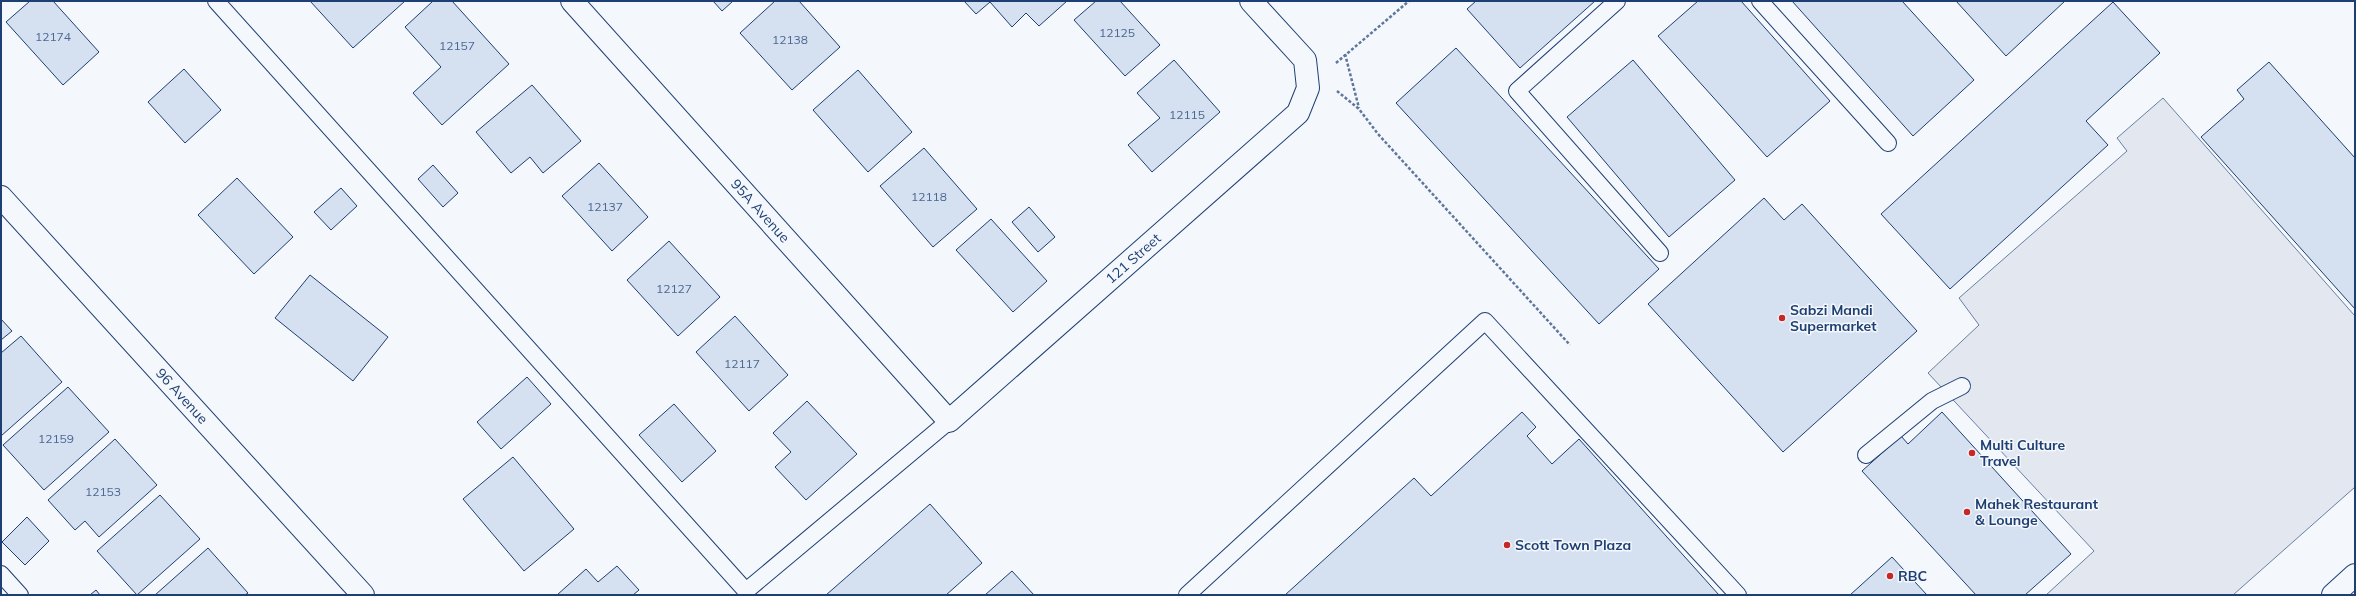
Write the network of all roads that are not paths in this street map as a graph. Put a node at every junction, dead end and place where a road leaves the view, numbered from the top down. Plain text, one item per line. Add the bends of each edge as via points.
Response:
1 (216, 1) edge
2 (572, 1) edge
3 (1251, 1) edge
4 (1617, 1) edge
5 (1760, 1) edge
6 (1888, 143) dead end
7 (1, 197) edge
8 (1660, 253) dead end
9 (1962, 386) dead end
10 (949, 421) junction
11 (1866, 455) dead end
12 (1, 574) edge
13 (2355, 575) edge
14 (20, 595) edge
15 (363, 595) edge
16 (1187, 595) edge
17 (1738, 595) edge
18 (2333, 595) edge

1 - 10 lane via 746,591
2 - 10 street, 95A Avenue
3 - 10 street, 121 Street via 1305,60 1308,88 1298,113
4 - 8 lane via 1517,91
5 - 6 lane
7 - 15 street, 96 Avenue
9 - 11 lane via 1932,401
12 - 14 lane
13 - 18 street
16 - 17 lane via 1485,321

